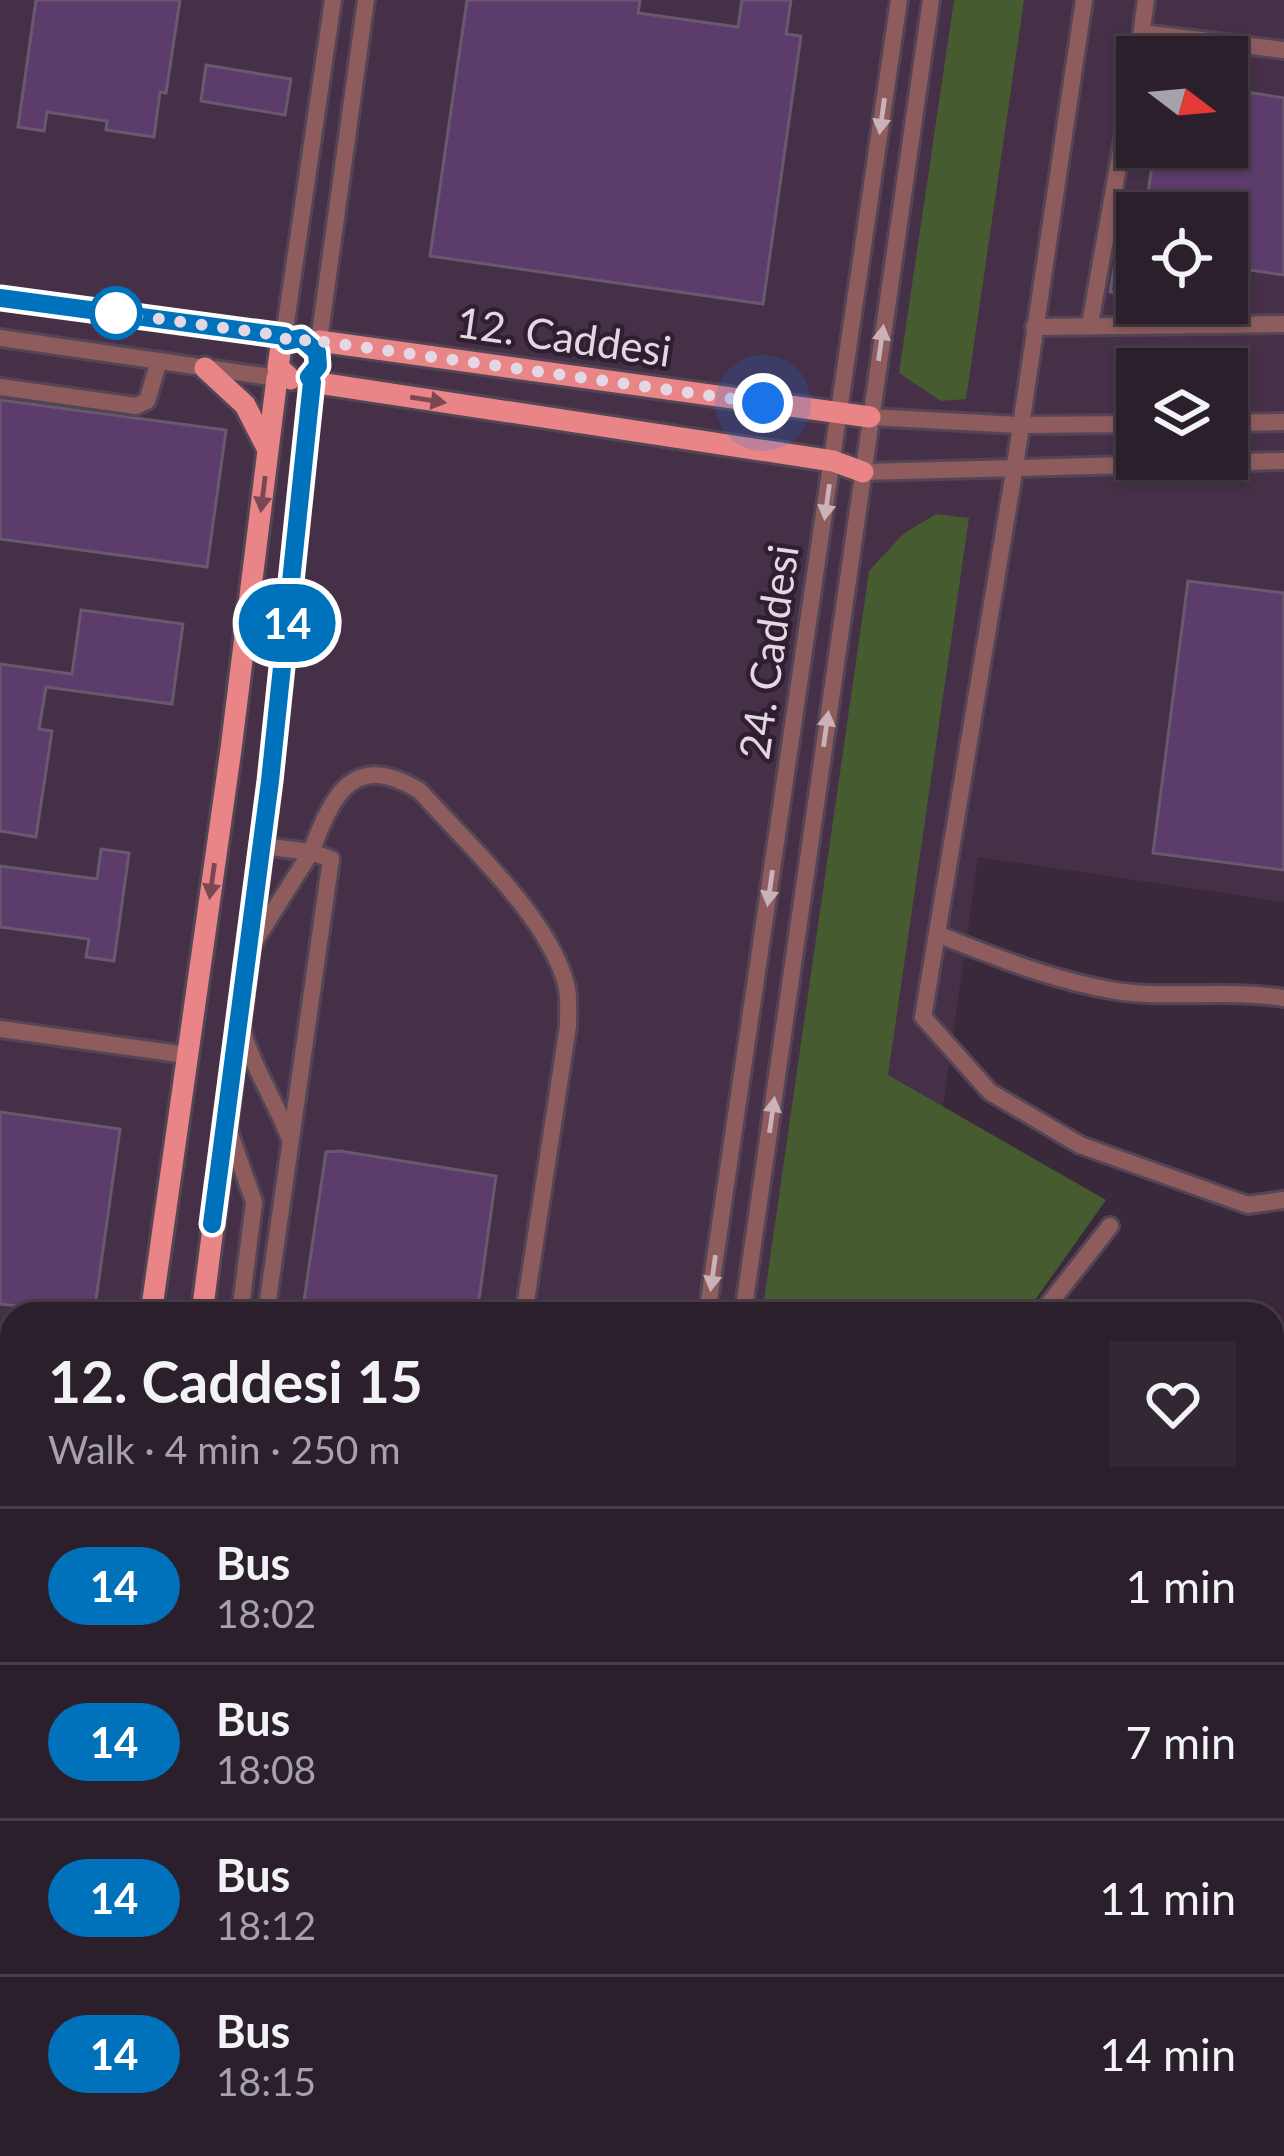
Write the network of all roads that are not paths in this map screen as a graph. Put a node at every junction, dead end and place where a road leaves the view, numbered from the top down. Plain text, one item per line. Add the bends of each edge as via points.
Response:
1 (332, 0) edge
2 (366, 0) edge
3 (899, 0) edge
4 (931, 0) edge
5 (1084, 0) edge
6 (1146, 0) edge
7 (1142, 33) junction
8 (1141, 36) edge
9 (1284, 50) edge
10 (1118, 168) edge
11 (0, 298) edge
12 (1090, 324) junction
13 (1284, 324) edge
14 (1034, 328) junction
15 (0, 338) edge
16 (285, 339) junction
17 (316, 343) junction
18 (159, 361) junction
19 (205, 368) junction
20 (279, 376) junction
21 (310, 380) junction
22 (0, 387) edge
23 (839, 413) junction
24 (870, 418) junction
25 (1284, 422) edge
26 (1248, 423) edge
27 (1116, 424) edge
28 (1019, 425) junction
29 (268, 451) junction
30 (833, 461) junction
31 (1284, 461) edge
32 (1015, 466) junction
33 (863, 472) junction
34 (262, 846) junction
35 (311, 852) junction
36 (937, 934) junction
37 (248, 953) junction
38 (1284, 998) edge
39 (239, 1017) junction
40 (0, 1029) edge
41 (186, 1055) junction
42 (226, 1120) junction
43 (291, 1140) junction
44 (1284, 1200) edge
45 (1110, 1226) dead end
46 (154, 1302) edge
47 (203, 1302) edge
48 (242, 1302) edge
49 (268, 1302) edge
50 (526, 1302) edge
51 (709, 1302) edge
52 (745, 1302) edge
53 (1050, 1302) edge

1 - 16 street
2 - 17 street
3 -> 23 street, 24. Caddesi
24 -> 4 street, 24. Caddesi
5 - 14 street
6 - 7 street
7 - 8 street
7 - 9 street
10 - 12 street
11 - 16 street
12 - 13 street
12 - 14 street
14 - 28 street
15 - 18 street
16 - 17 main road
16 - 20 main road
17 - 21 main road
17 - 23 main road, 12. Caddesi
18 - 19 street
18 - 22 street via 148,401 136,406
19 - 20 street
19 - 29 main road via 245,405
20 - 21 main road
20 - 29 main road
21 -> 30 main road, 12. Caddesi
21 - 34 main road
23 - 24 main road, 12. Caddesi
23 - 30 street, 24. Caddesi
24 - 28 street
24 - 33 street, 24. Caddesi
25 - 26 street
27 - 28 street
28 - 32 street
29 -> 41 main road
30 - 33 main road, 12. Caddesi
30 -> 51 street, 24. Caddesi
31 - 32 street
32 - 33 street
32 - 36 street
52 -> 33 street, 24. Caddesi
34 - 35 street
34 - 37 main road
35 - 37 street
35 - 43 street via 331,860
35 - 50 street via 347,784 395,776 420,790 556,955 568,1026
36 - 38 street via 1021,967 1118,991
36 - 44 street via 923,1017 990,1092 1080,1145 1249,1205
37 - 39 main road
39 - 42 main road
39 - 43 street
40 - 41 street
41 - 46 main road
42 - 47 main road
42 - 48 street via 254,1202
43 - 49 street
45 - 53 street

